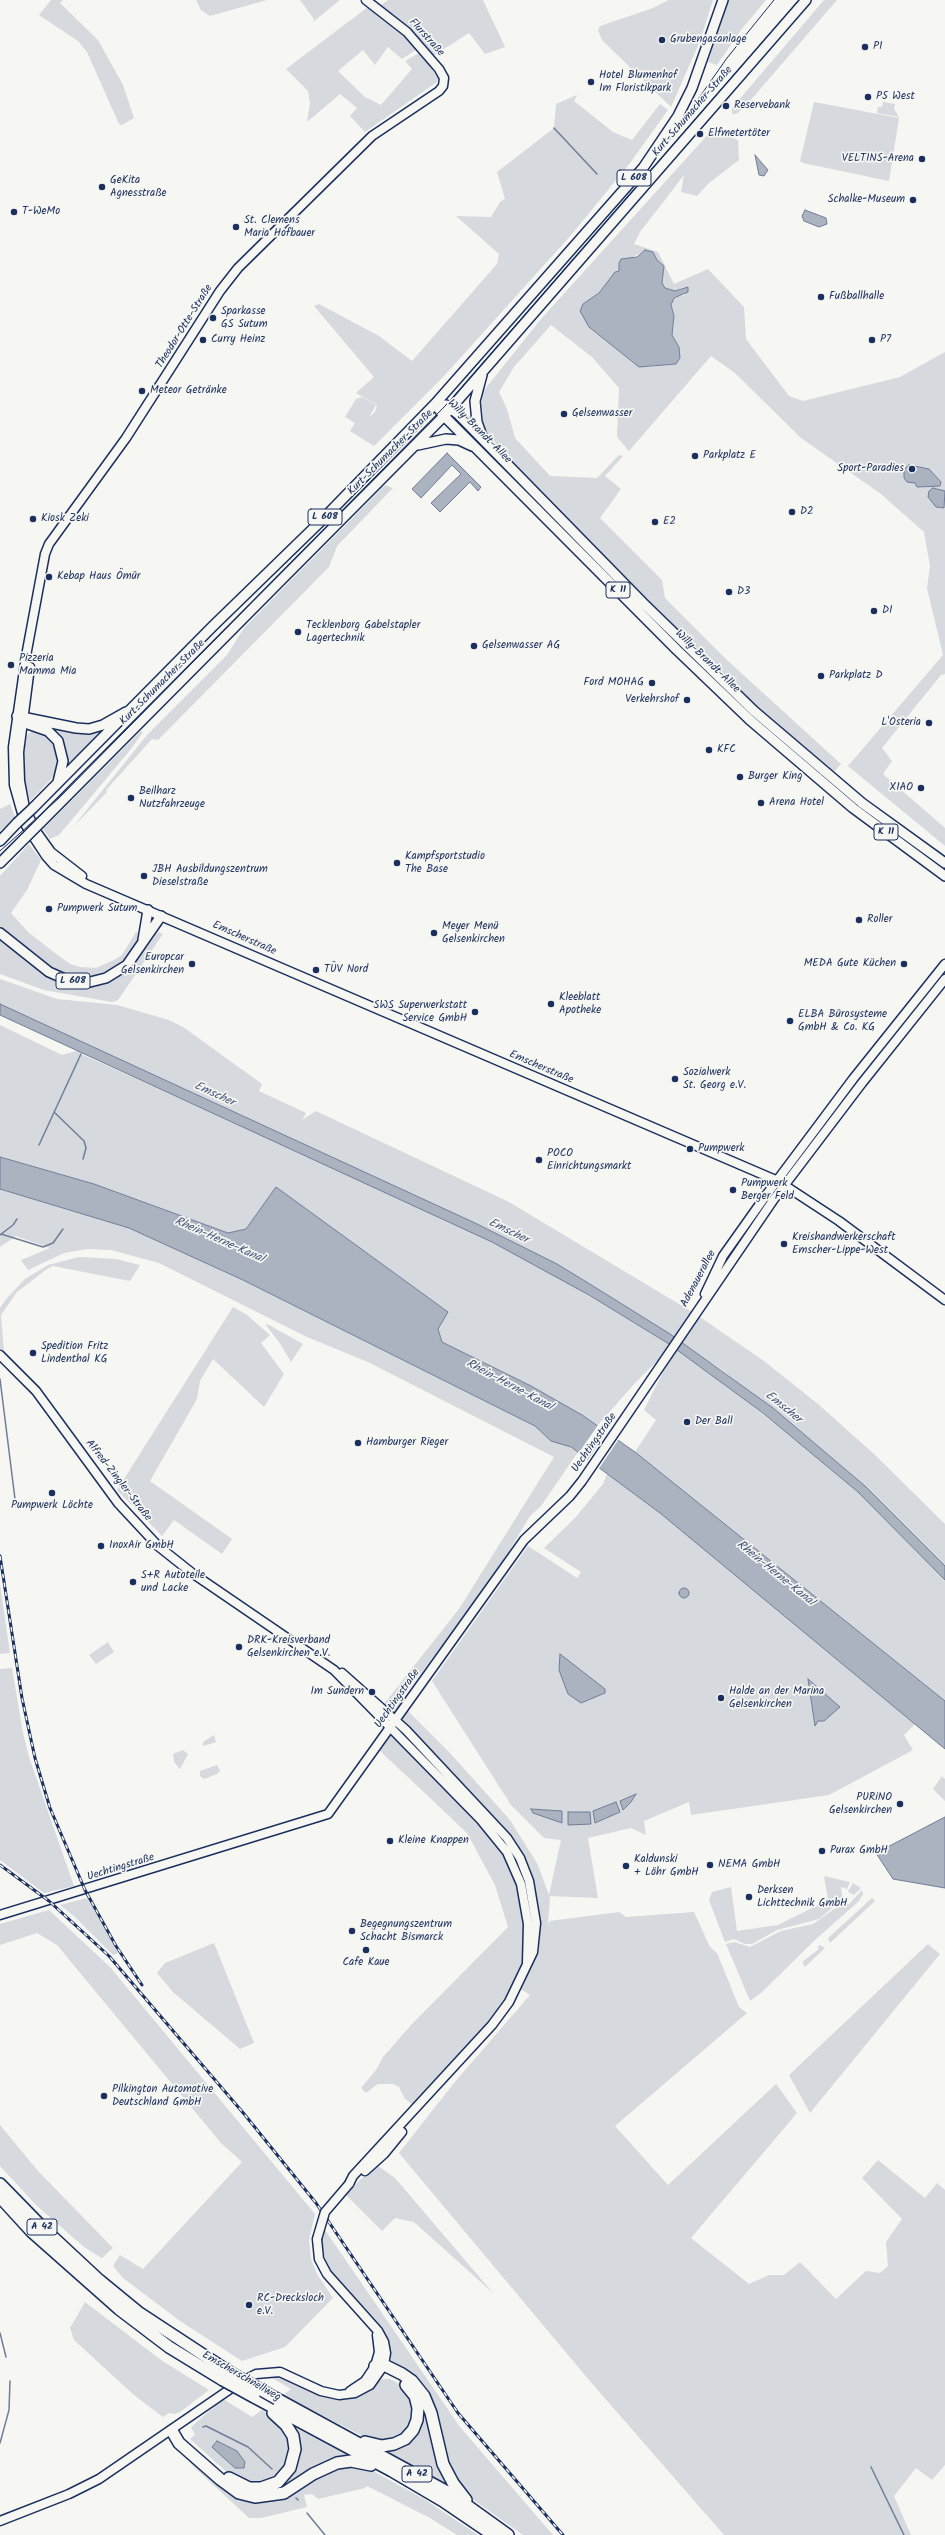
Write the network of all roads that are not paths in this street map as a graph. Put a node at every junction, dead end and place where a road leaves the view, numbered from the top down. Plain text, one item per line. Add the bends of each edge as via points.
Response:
1 (366, 0) edge
2 (723, 0) edge
3 (806, 0) edge
4 (444, 82) joint
5 (484, 371) junction
6 (435, 404) junction
7 (451, 408) junction
8 (444, 416) junction
9 (484, 441) junction
10 (415, 446) junction
11 (477, 448) junction
12 (131, 710) junction
13 (21, 718) junction
14 (57, 784) junction
15 (19, 796) joint
16 (0, 841) edge
17 (0, 863) edge
18 (945, 863) edge
19 (945, 876) edge
20 (148, 910) junction
21 (161, 916) junction
22 (1, 936) edge
23 (142, 945) junction
24 (945, 964) edge
25 (945, 979) edge
26 (781, 1184) junction
27 (945, 1300) edge
28 (687, 1325) joint
29 (0, 1355) edge
30 (334, 1670) junction
31 (396, 1720) junction
32 (391, 1728) junction
33 (0, 1915) edge
34 (527, 1963) junction
35 (0, 2184) edge
36 (0, 2197) edge
37 (84, 2274) junction
38 (380, 2368) junction
39 (227, 2377) junction
40 (271, 2404) junction
41 (172, 2431) junction
42 (344, 2435) junction
43 (392, 2471) junction
44 (486, 2519) junction
45 (0, 2521) edge
46 (493, 2535) edge
47 (508, 2535) edge

1 - 4 street, Flurstraße via 407,32 439,69
2 - 6 main road, Kurt-Schumacher-Straße / L 608 via 692,88 678,116 643,168
3 - 5 main road, Kurt-Schumacher-Straße / L 608
4 - 13 street, Theodor-Otte-Straße via 439,91 372,136 249,255 227,281 126,438 49,544 29,643
5 - 7 main road, Kurt-Schumacher-Straße / L 608
5 - 9 main road via 475,401 477,422
6 - 7 main road, Willy-Brandt-Allee
6 - 8 main road, Willy-Brandt-Allee / K 11
6 - 12 main road, Kurt-Schumacher-Straße / L 608
7 - 8 main road, Kurt-Schumacher-Straße / L 608
7 - 9 main road, Willy-Brandt-Allee / K 11
8 - 10 main road, Kurt-Schumacher-Straße / L 608
8 - 11 main road, Willy-Brandt-Allee / K 11
9 - 18 main road, Willy-Brandt-Allee / K 11 via 643,603 754,711 844,789
10 - 11 main road via 428,441 446,439 459,440
10 - 17 main road, Kurt-Schumacher-Straße / L 608, bridge
11 - 19 main road, Willy-Brandt-Allee / K 11 via 705,678 768,736 853,808
12 - 13 main road, L 608 via 90,729
12 - 14 main road, Kurt-Schumacher-Straße / L 608
13 - 14 main road via 48,731 58,741 63,761
13 - 15 street, Theodor-Otte-Straße via 12,759
14 - 16 main road, Kurt-Schumacher-Straße / L 608, bridge
15 - 20 street, Emscherstraße via 51,852 67,867 108,893
20 - 21 street, Emscherstraße
20 - 23 main road
21 - 23 main road, L 608
21 - 26 street, Emscherstraße
22 - 23 main road, L 608 via 49,972 65,979 82,982 98,980 120,971
24 - 26 street, Adenauerallee via 853,1078
25 - 26 street, Adenauerallee
26 - 27 street, Emscherstraße via 834,1218
26 - 28 street, Adenauerallee
28 - 31 street, Uechtingstraße via 570,1496 524,1540
29 - 30 street, Alfred-Zingler-Straße via 36,1391 118,1503 158,1546 192,1573
30 - 31 street, Alfred-Zingler-Straße via 344,1674
30 - 32 street, Alfred-Zingler-Straße
31 - 32 street, Uechtingstraße
31 - 34 street, Alfred-Zingler-Straße via 489,1816 520,1858 529,1881 536,1923 534,1946
32 - 33 street, Uechtingstraße via 332,1810 323,1817
32 - 34 street, Alfred-Zingler-Straße via 481,1820 507,1852 519,1878 527,1909
34 - 38 street, Alfred-Zingler-Straße, bridge via 509,2002 492,2025 427,2098 425,2104 384,2154 349,2184 325,2212 316,2239 319,2259 327,2274 378,2331 384,2342 386,2354
35 - 37 highway, Emscherschnellweg / A 42
36 - 37 highway, Emscherschnellweg / A 42 via 32,2232
37 - 39 highway, Emscherschnellweg / A 42
38 - 41 street via 375,2380 361,2391 344,2395 314,2388 286,2374 263,2372 239,2383
38 - 42 highway via 405,2384 415,2396 418,2416 413,2430 401,2441 386,2446
38 - 44 highway via 407,2377 424,2396 431,2413 445,2470 462,2496
39 - 40 highway, Emscherschnellweg / A 42, bridge
39 - 40 highway, Emscherschnellweg / A 42, bridge via 254,2397
40 - 41 highway via 290,2430 295,2450 293,2462 286,2474 278,2482 267,2487 254,2488 237,2483
40 - 42 highway, Emscherschnellweg / A 42
40 - 43 highway, Emscherschnellweg / A 42
41 - 43 highway via 179,2443 220,2479 239,2493 255,2497 284,2493 319,2470 337,2463 365,2463
41 - 45 street via 99,2479 69,2494
42 - 44 highway, Emscherschnellweg / A 42 via 451,2494
43 - 46 highway, Emscherschnellweg / A 42
44 - 47 highway, Emscherschnellweg / A 42

